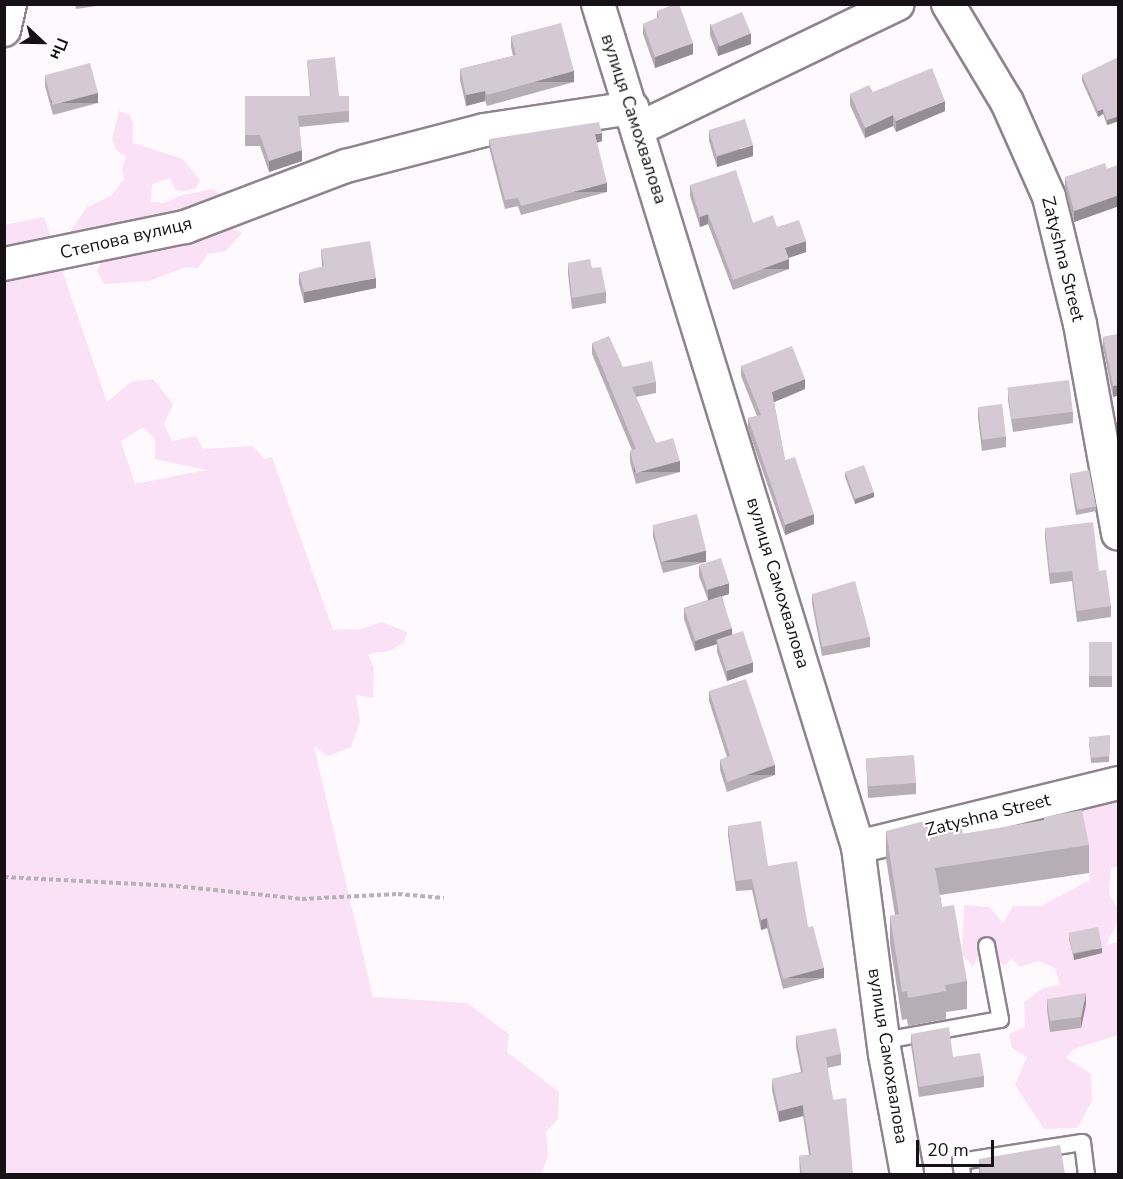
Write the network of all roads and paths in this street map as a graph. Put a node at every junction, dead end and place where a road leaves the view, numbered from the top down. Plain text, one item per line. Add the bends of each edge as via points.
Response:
1 (10, 4) edge
2 (598, 4) edge
3 (898, 4) edge
4 (948, 4) edge
5 (4, 30) edge
6 (635, 119) junction
7 (4, 264) edge
8 (1119, 534) edge
9 (1119, 783) edge
10 (858, 847) junction
11 (4, 877) edge
12 (444, 898) dead end
13 (986, 945) dead end
14 (884, 1040) junction
15 (907, 1174) edge
16 (962, 1174) edge
17 (1086, 1174) edge

1 - 5 street
2 - 6 street, вулиця Самохвалова
3 - 6 street, Степова вулиця
4 - 8 street, Zatyshna Street via 1007,102 1049,197 1080,324
6 - 7 street, Степова вулиця via 484,130 346,166 185,227
6 - 10 street, вулиця Самохвалова
9 - 10 street, Zatyshna Street
10 - 14 street, вулиця Самохвалова
11 - 12 path via 176,886 302,899 398,894
13 - 14 lane via 1000,1019
14 - 15 street, вулиця Самохвалова
16 - 17 lane via 960,1161 1082,1142

